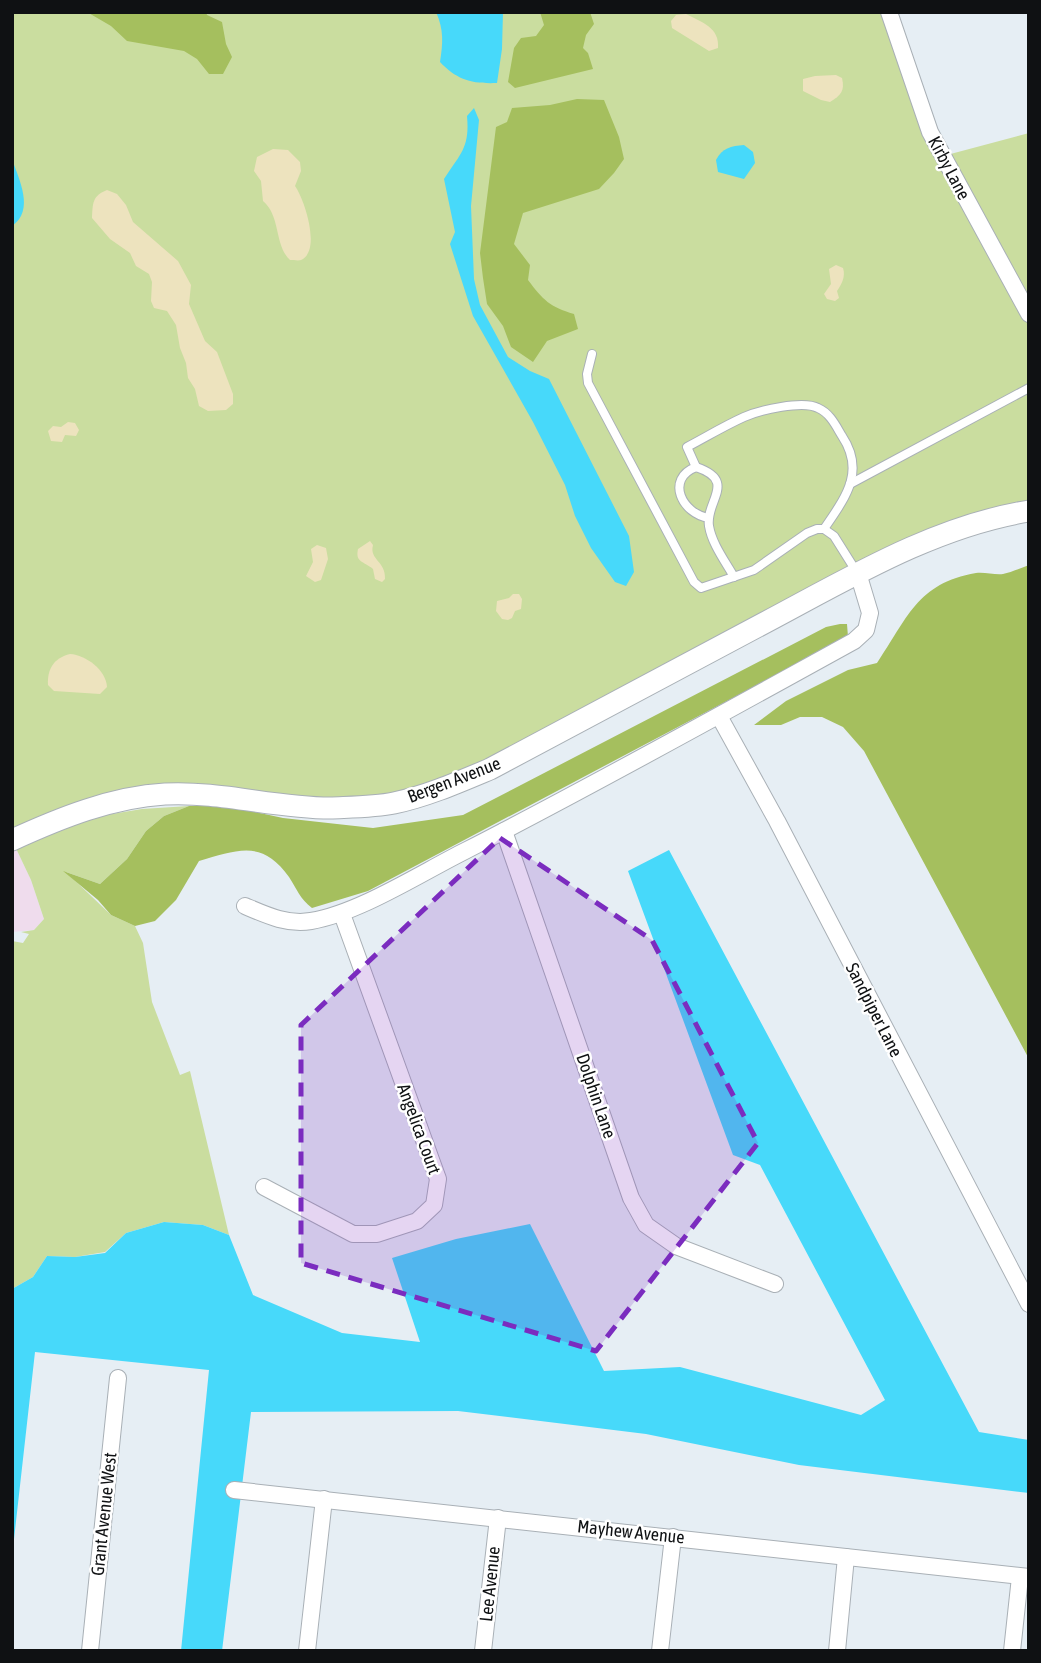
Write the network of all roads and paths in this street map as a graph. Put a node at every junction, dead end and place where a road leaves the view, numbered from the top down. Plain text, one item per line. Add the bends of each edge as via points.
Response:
1 (889, 12) edge
2 (1029, 314) edge
3 (592, 354) dead end
4 (1029, 388) edge
5 (696, 467) junction
6 (850, 484) junction
7 (1029, 511) edge
8 (709, 518) junction
9 (824, 529) junction
10 (858, 573) junction
11 (734, 577) junction
12 (719, 716) junction
13 (504, 831) junction
14 (12, 840) edge
15 (245, 906) dead end
16 (342, 914) junction
17 (264, 1187) dead end
18 (775, 1284) dead end
19 (1029, 1304) edge
20 (118, 1378) dead end
21 (234, 1490) dead end
22 (324, 1499) junction
23 (498, 1518) junction
24 (673, 1537) junction
25 (846, 1557) junction
26 (1024, 1577) edge
27 (90, 1651) edge
28 (307, 1651) edge
29 (483, 1651) edge
30 (660, 1651) edge
31 (836, 1651) edge
32 (1012, 1651) edge

1 - 2 street, Kirby Lane via 930,132
3 - 11 lane via 588,383 694,582 701,588
4 - 6 lane
5 - 6 lane via 687,447 746,416 808,404 830,417 849,446 854,460
5 - 8 lane via 715,478 718,490
5 - 8 lane via 682,476 682,500 699,516
6 - 9 lane
7 - 10 main road, Bergen Avenue via 949,532
8 - 11 lane via 711,536
9 - 10 lane via 834,536
9 - 11 lane via 807,533 754,570
10 - 12 street via 870,613 866,630
10 - 14 main road, Bergen Avenue via 490,769 394,803 329,808 165,794 119,801
12 - 13 street
12 - 19 street, Sandpiper Lane
13 - 16 street
13 - 18 street, Dolphin Lane via 631,1198 646,1226 676,1246
15 - 16 street via 281,920 308,922
16 - 17 street, Angelica Court via 438,1179 434,1205 417,1221 377,1234 353,1234
20 - 27 street, Grant Avenue West
21 - 22 street, Mayhew Avenue
22 - 23 street, Mayhew Avenue
22 - 28 street
23 - 24 street, Mayhew Avenue
23 - 29 street, Lee Avenue
24 - 25 street, Mayhew Avenue
24 - 30 street
25 - 26 street, Mayhew Avenue
25 - 31 street
26 - 32 street

